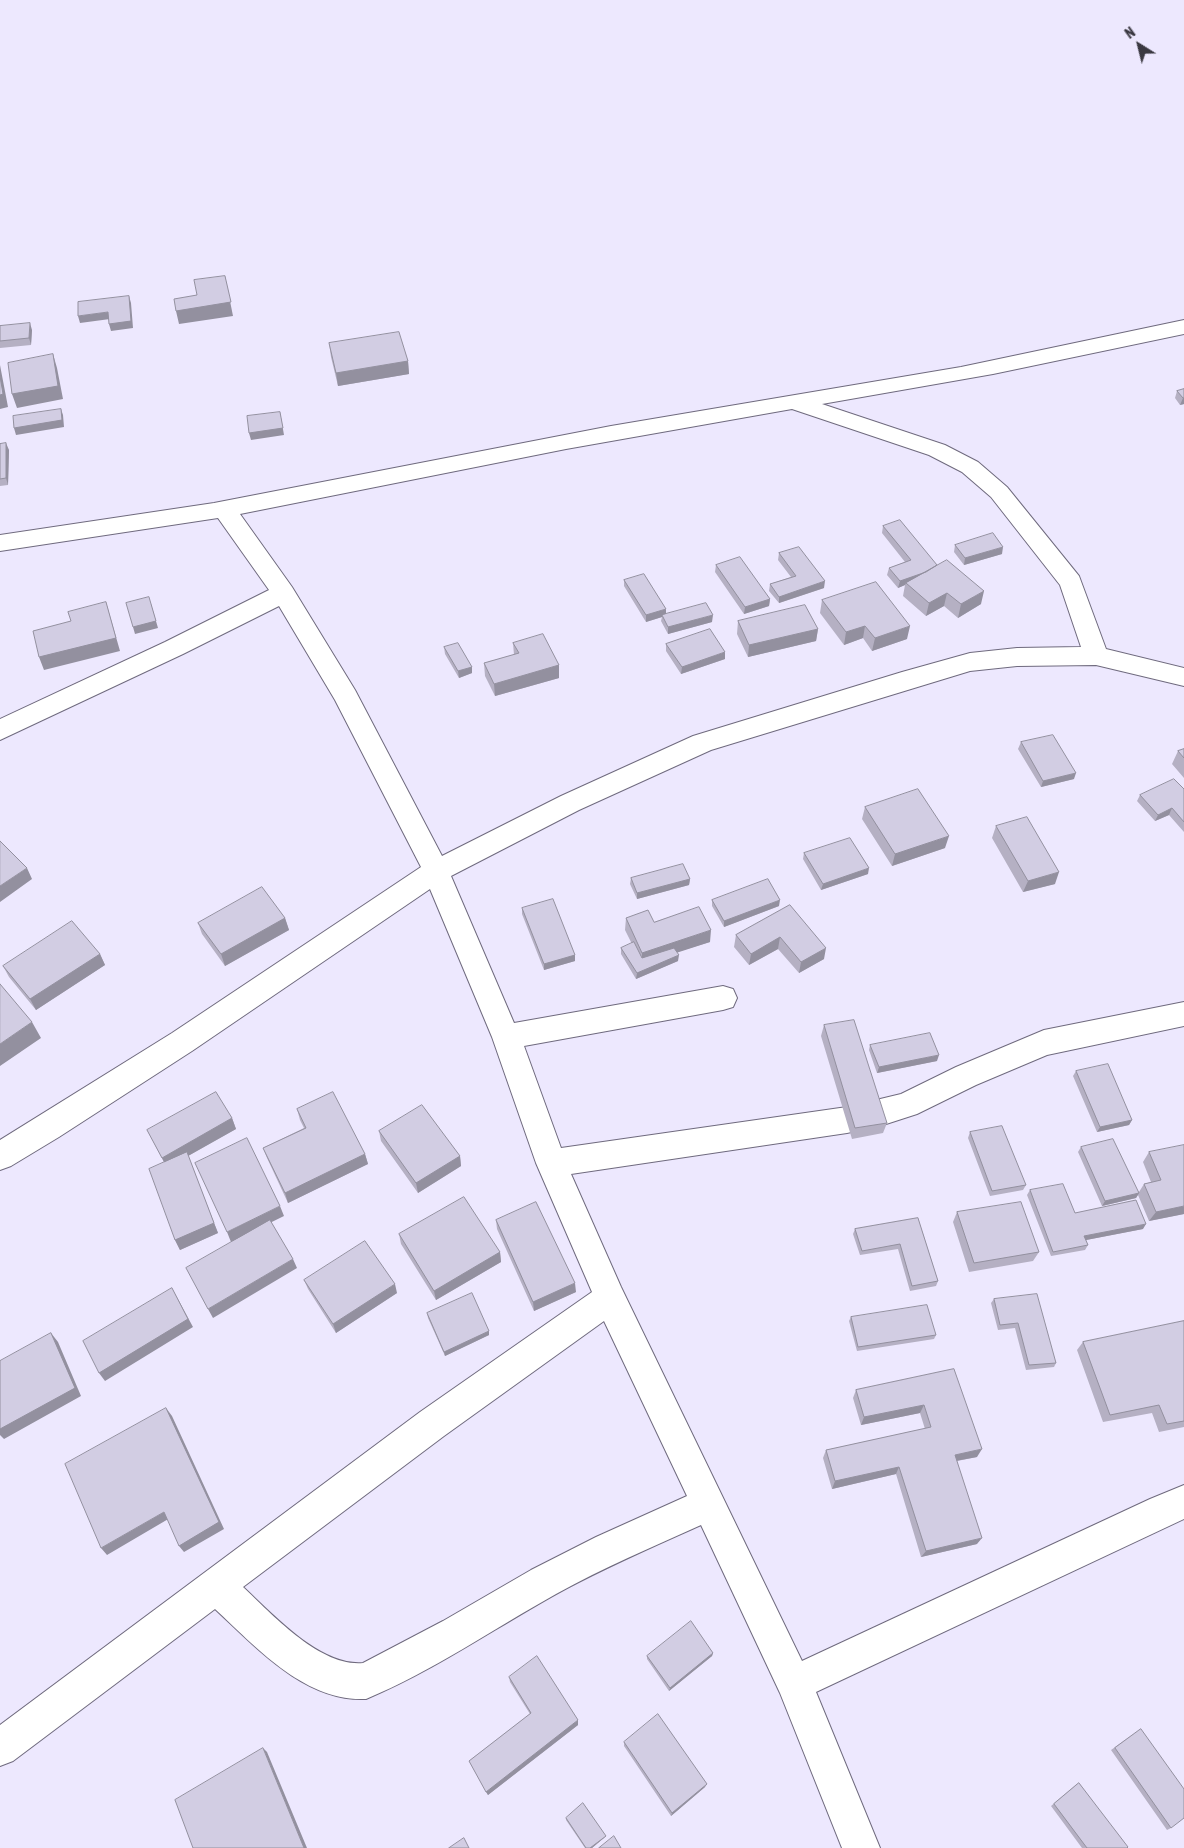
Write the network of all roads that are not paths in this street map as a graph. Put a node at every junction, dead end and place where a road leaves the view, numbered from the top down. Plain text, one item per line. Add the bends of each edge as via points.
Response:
1 (1184, 327) edge
2 (791, 401) junction
3 (224, 509) junction
4 (0, 543) edge
5 (284, 593) junction
6 (1096, 656) junction
7 (1184, 678) edge
8 (0, 730) edge
9 (436, 871) junction
10 (723, 998) dead end
11 (1184, 1014) edge
12 (506, 1037) junction
13 (48, 1128) junction
14 (0, 1137) edge
15 (0, 1156) edge
16 (551, 1163) junction
17 (610, 1298) junction
18 (1184, 1502) edge
19 (708, 1504) junction
20 (216, 1586) junction
21 (794, 1683) junction
22 (0, 1748) edge
23 (858, 1847) edge

1 - 2 street via 932,379
2 - 3 street
2 - 6 street via 937,450 970,467 999,492 1071,582
3 - 4 street via 96,531
3 - 5 street
5 - 8 street
5 - 9 street via 346,697
6 - 7 street
6 - 9 street via 970,662 702,743 570,803
9 - 12 street
9 - 13 street
10 - 12 street
11 - 16 street via 1044,1043 907,1105 883,1112 738,1137
12 - 16 street
13 - 14 street
13 - 15 street
16 - 17 street
17 - 19 street
17 - 20 street via 432,1424
18 - 21 street
19 - 20 street via 608,1549 366,1681 350,1682 329,1675 295,1656
19 - 21 street
20 - 22 street
21 - 23 street

